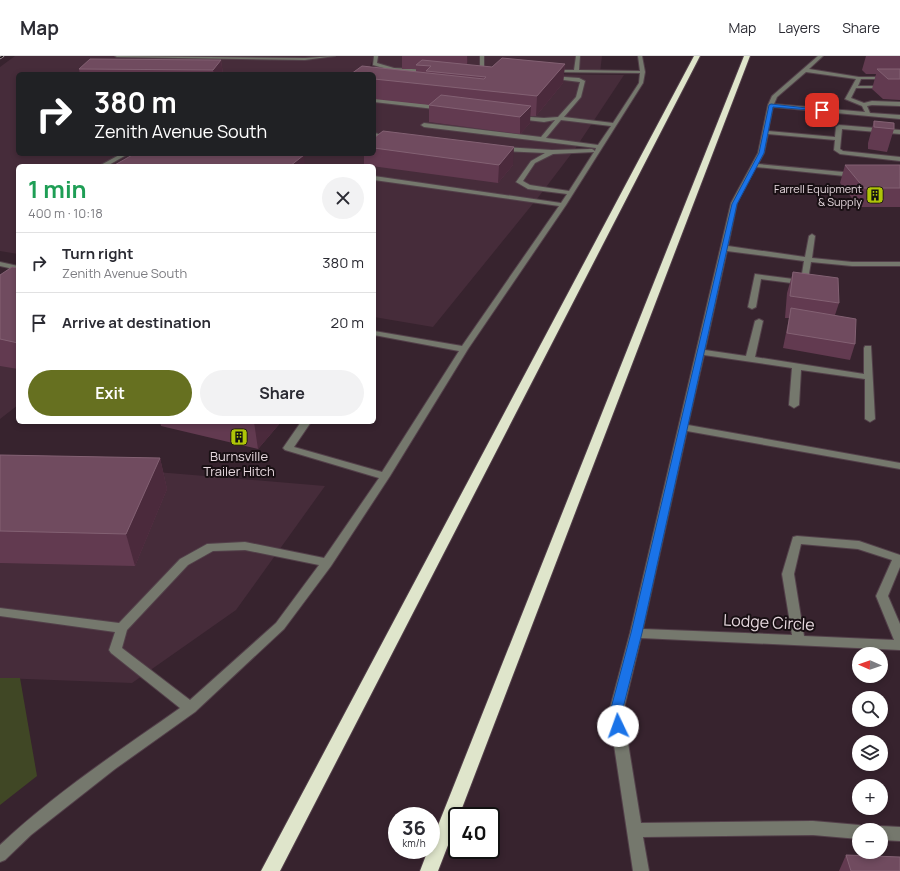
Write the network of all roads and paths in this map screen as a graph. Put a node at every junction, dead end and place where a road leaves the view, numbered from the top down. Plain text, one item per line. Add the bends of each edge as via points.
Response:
1 (117, 56) edge
2 (333, 56) edge
3 (376, 56) edge
4 (482, 56) edge
5 (578, 56) edge
6 (640, 56) edge
7 (697, 56) edge
8 (747, 56) edge
9 (821, 56) edge
10 (482, 70) junction
11 (804, 70) junction
12 (545, 71) edge
13 (576, 71) junction
14 (643, 72) junction
15 (406, 76) edge
16 (542, 77) edge
17 (859, 78) junction
18 (900, 78) edge
19 (856, 87) junction
20 (900, 87) edge
21 (376, 100) edge
22 (900, 104) edge
23 (771, 105) junction
24 (864, 105) junction
25 (452, 109) edge
26 (868, 114) junction
27 (513, 116) edge
28 (900, 117) edge
29 (561, 118) junction
30 (424, 125) dead end
31 (614, 125) junction
32 (766, 132) junction
33 (900, 132) edge
34 (376, 135) edge
35 (396, 138) edge
36 (542, 139) junction
37 (838, 139) junction
38 (492, 148) edge
39 (599, 149) junction
40 (552, 152) junction
41 (121, 156) edge
42 (900, 159) edge
43 (106, 164) edge
44 (755, 165) junction
45 (861, 175) edge
46 (376, 178) edge
47 (570, 193) junction
48 (563, 205) junction
49 (812, 236) dead end
50 (724, 248) junction
51 (808, 259) junction
52 (0, 264) edge
53 (900, 264) edge
54 (16, 268) edge
55 (752, 307) dead end
56 (759, 322) dead end
57 (376, 333) edge
58 (868, 348) dead end
59 (464, 349) junction
60 (701, 352) junction
61 (750, 359) junction
62 (797, 366) junction
63 (869, 377) junction
64 (794, 405) dead end
65 (870, 419) dead end
66 (305, 424) edge
67 (683, 427) junction
68 (900, 466) edge
69 (385, 476) junction
70 (899, 558) edge
71 (327, 563) junction
72 (0, 612) edge
73 (122, 628) junction
74 (636, 633) junction
75 (900, 639) edge
76 (799, 641) junction
77 (900, 645) edge
78 (190, 708) junction
79 (635, 830) junction
80 (852, 831) edge
81 (888, 833) edge
82 (900, 834) edge
83 (0, 855) edge
84 (270, 871) edge
85 (429, 871) edge
86 (641, 871) edge

1 - 2 street via 305,59
3 - 15 street via 375,64 385,68 435,73
4 - 10 street
5 - 13 street
6 - 14 street
7 - 84 highway
8 - 85 highway
9 - 11 street
10 - 10 street via 476,73 498,73
11 - 17 street
11 - 23 street via 775,96
12 - 13 street
13 - 14 street
14 - 31 street via 641,83
16 - 29 street via 579,79 583,82 578,97
17 - 18 street
17 - 19 street
19 - 20 street
19 - 24 street via 848,99
21 - 25 street
22 - 24 street
23 - 26 street
23 - 32 street
24 - 26 street
26 - 28 street
27 - 29 street via 544,120
29 - 31 street
29 - 36 street
30 - 36 street
31 - 39 street
32 - 37 street
32 - 44 street
33 - 37 street via 839,127
34 - 35 street
36 - 39 street
37 - 42 street via 837,150 842,153
38 - 40 street
39 - 40 street
39 - 47 street
40 - 47 street via 533,162 519,182 528,187
41 - 43 street
44 - 45 street
44 - 50 street via 734,204
46 - 48 street
47 - 48 street
48 - 59 street
49 - 51 street
50 - 51 street
50 - 60 street
51 - 53 street via 852,264
51 - 55 street via 804,283 758,276
52 - 54 street
56 - 61 street
57 - 59 street
58 - 63 street
59 - 69 street
60 - 61 street
60 - 67 street
61 - 62 street
62 - 63 street
62 - 64 street
63 - 65 street
66 - 69 street via 288,448
67 - 68 street
67 - 74 street
69 - 71 street
70 - 75 street via 882,596
70 - 76 street via 858,545 797,540 788,574
71 - 73 street via 245,546 211,547 184,562
71 - 78 street via 280,626
72 - 73 street
73 - 78 street via 115,650
74 - 76 street, Lodge Circle
74 - 79 street via 616,712
76 - 77 street, Lodge Circle
78 - 83 street via 104,769 26,830
79 - 80 street via 813,828
79 - 86 street
81 - 82 street

